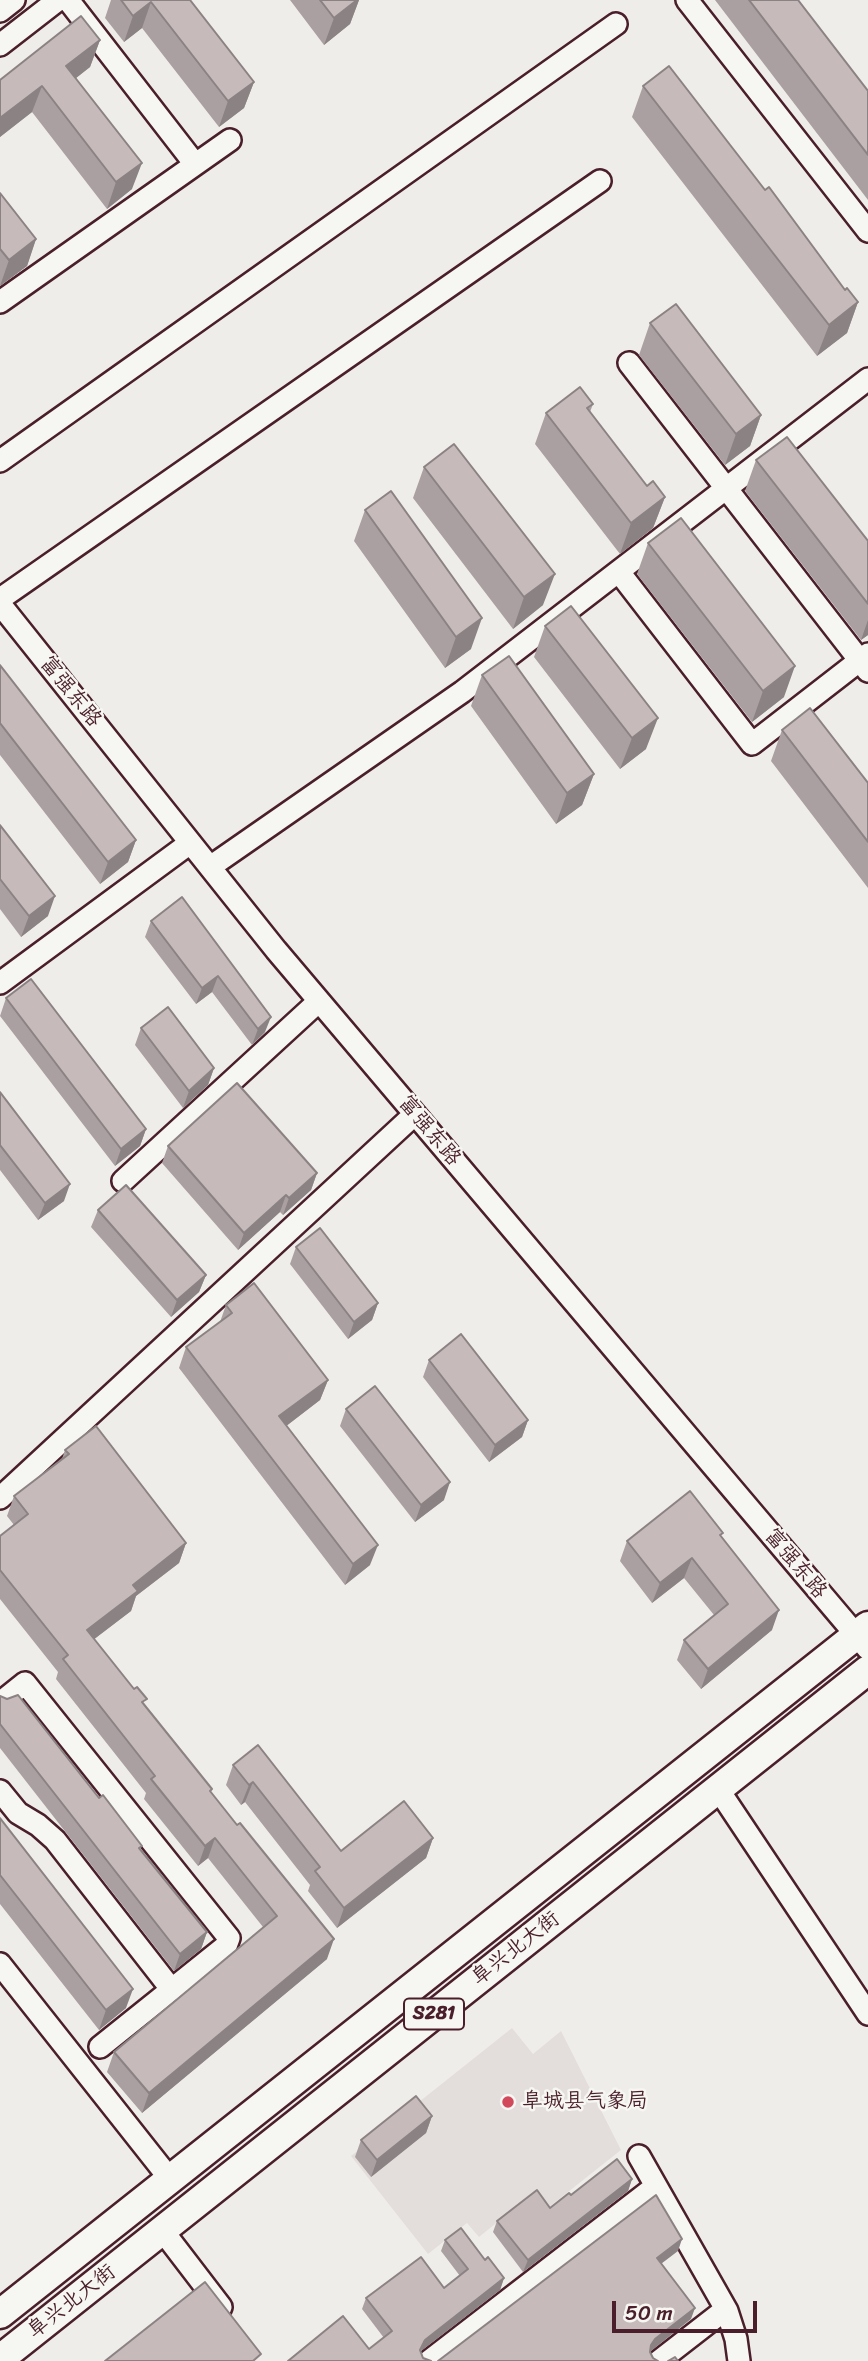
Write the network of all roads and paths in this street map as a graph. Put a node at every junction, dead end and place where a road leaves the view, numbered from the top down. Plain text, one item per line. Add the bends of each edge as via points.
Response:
1 (14, 0) edge
2 (58, 0) edge
3 (68, 0) edge
4 (687, 0) edge
5 (0, 11) edge
6 (615, 24) dead end
7 (0, 45) edge
8 (230, 140) dead end
9 (195, 164) junction
10 (600, 181) dead end
11 (868, 231) edge
12 (0, 302) edge
13 (629, 363) dead end
14 (868, 379) edge
15 (0, 461) edge
16 (727, 489) junction
17 (619, 572) junction
18 (0, 599) edge
19 (0, 604) edge
20 (865, 662) edge
21 (190, 843) junction
22 (210, 867) junction
23 (1, 979) edge
24 (319, 1001) junction
25 (415, 1114) junction
26 (123, 1181) dead end
27 (0, 1498) edge
28 (864, 1637) edge
29 (868, 1670) edge
30 (0, 1703) edge
31 (718, 1789) junction
32 (0, 1791) edge
33 (0, 1964) edge
34 (172, 1990) junction
35 (868, 2014) edge
36 (100, 2047) dead end
37 (639, 2156) dead end
38 (170, 2179) junction
39 (656, 2186) junction
40 (162, 2230) junction
41 (726, 2309) junction
42 (0, 2314) edge
43 (238, 2328) edge
44 (0, 2359) edge
45 (429, 2361) edge
46 (659, 2361) edge
47 (739, 2361) edge

1 - 5 street
2 - 7 street
3 - 9 street
4 - 11 street
6 - 15 street
8 - 9 street
9 - 12 street
10 - 18 street
13 - 16 street
14 - 16 street
16 - 17 street
16 - 20 street
17 - 20 street via 752,744
17 - 22 street via 462,692
19 - 21 street, 富强东路
21 - 22 street, 富强东路
21 - 23 street
22 - 24 street, 富强东路
24 - 25 street, 富强东路
24 - 26 street
25 - 27 street
25 - 28 street, 富强东路
28 - 38 main road, 阜兴北大街 / S281
29 - 31 main road, 阜兴北大街 / S281
30 - 34 street via 26,1683 229,1938 226,1946
31 - 35 street
31 - 40 main road, 阜兴北大街 / S281
32 - 34 street via 18,1813 55,1840
33 - 38 street
34 - 36 street
37 - 39 street
38 - 42 main road, 阜兴北大街 / S281
39 - 41 street
39 - 45 street
40 - 43 street
40 - 44 main road, 阜兴北大街 / S281
41 - 46 street
41 - 47 street

